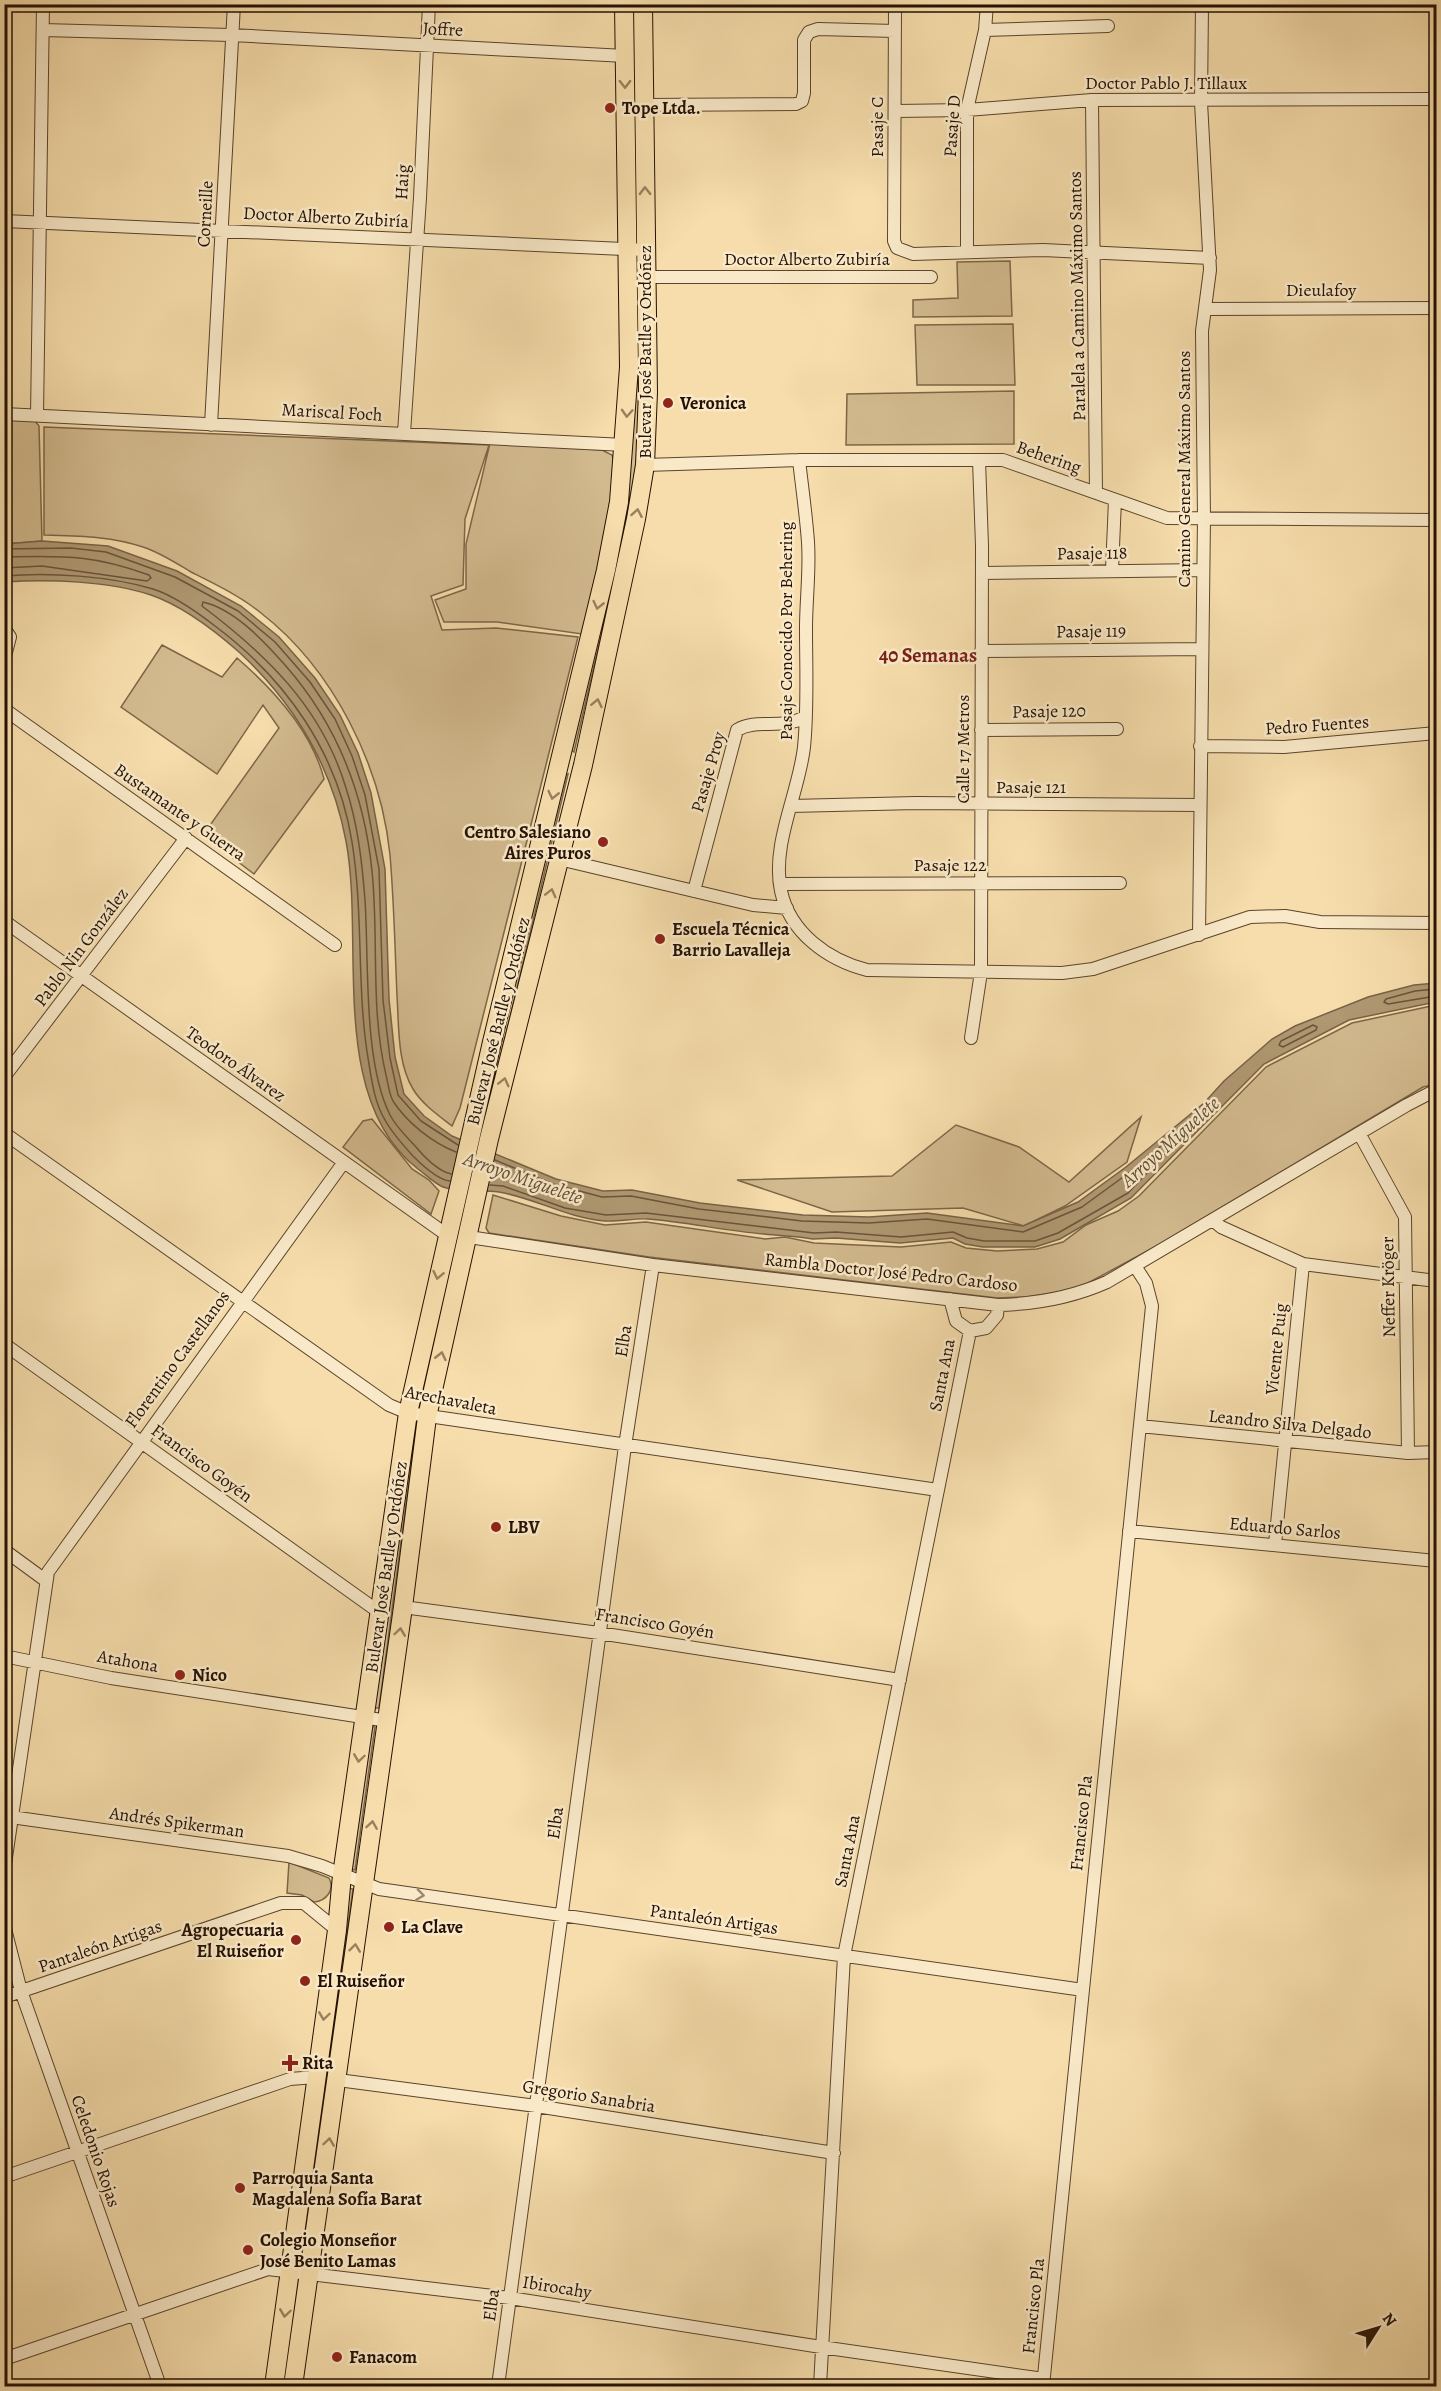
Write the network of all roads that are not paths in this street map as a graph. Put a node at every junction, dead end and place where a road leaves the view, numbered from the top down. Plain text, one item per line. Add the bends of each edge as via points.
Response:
1 (43, 4) edge
2 (234, 4) edge
3 (429, 4) edge
4 (624, 4) edge
5 (643, 4) edge
6 (895, 4) edge
7 (987, 4) edge
8 (1202, 4) edge
9 (1108, 26) dead end
10 (43, 30) junction
11 (985, 30) junction
12 (895, 31) junction
13 (231, 35) junction
14 (426, 46) junction
15 (625, 56) junction
16 (1437, 99) edge
17 (1092, 100) junction
18 (1201, 102) junction
19 (644, 105) junction
20 (967, 110) junction
21 (896, 111) junction
22 (4, 220) edge
23 (39, 220) junction
24 (223, 230) junction
25 (417, 240) junction
26 (627, 249) junction
27 (646, 250) junction
28 (967, 251) junction
29 (1095, 252) junction
30 (1210, 258) junction
31 (647, 277) junction
32 (931, 277) dead end
33 (1437, 308) edge
34 (1206, 309) junction
35 (4, 414) edge
36 (37, 416) junction
37 (211, 425) junction
38 (404, 433) junction
39 (626, 445) junction
40 (799, 460) junction
41 (979, 460) junction
42 (645, 465) junction
43 (1096, 493) junction
44 (1114, 500) junction
45 (1204, 518) junction
46 (1437, 520) edge
47 (1112, 570) junction
48 (1203, 570) junction
49 (981, 573) junction
50 (6, 629) edge
51 (1202, 649) junction
52 (981, 651) junction
53 (4, 660) edge
54 (4, 710) edge
55 (806, 717) junction
56 (784, 725) junction
57 (1117, 729) dead end
58 (981, 730) junction
59 (1437, 733) edge
60 (804, 740) junction
61 (1200, 746) junction
62 (561, 759) junction
63 (583, 765) junction
64 (981, 805) junction
65 (1200, 805) junction
66 (791, 806) junction
67 (186, 838) junction
68 (560, 859) junction
69 (981, 883) junction
70 (1120, 883) dead end
71 (780, 884) junction
72 (693, 891) junction
73 (786, 908) junction
74 (4, 921) edge
75 (1437, 923) edge
76 (1200, 934) junction
77 (335, 945) dead end
78 (981, 972) junction
79 (81, 976) junction
80 (971, 1038) dead end
81 (4, 1077) edge
82 (1437, 1090) edge
83 (4, 1133) edge
84 (1359, 1133) junction
85 (344, 1162) junction
86 (1214, 1221) junction
87 (447, 1235) junction
88 (469, 1237) junction
89 (1303, 1264) junction
90 (653, 1265) junction
91 (1135, 1266) junction
92 (1406, 1278) junction
93 (1437, 1281) edge
94 (950, 1299) junction
95 (242, 1300) junction
96 (998, 1305) junction
97 (970, 1331) junction
98 (4, 1344) edge
99 (408, 1413) junction
100 (427, 1417) junction
101 (1140, 1426) junction
102 (140, 1441) junction
103 (1284, 1442) junction
104 (625, 1446) junction
105 (1437, 1452) edge
106 (1408, 1453) junction
107 (938, 1490) junction
108 (1129, 1531) junction
109 (1275, 1545) junction
110 (4, 1550) edge
111 (1437, 1561) edge
112 (45, 1580) junction
113 (403, 1607) junction
114 (379, 1612) junction
115 (599, 1632) junction
116 (4, 1656) edge
117 (34, 1661) junction
118 (900, 1680) junction
119 (365, 1718) junction
120 (387, 1721) junction
121 (8, 1819) edge
122 (4, 1871) edge
123 (342, 1875) junction
124 (363, 1883) junction
125 (561, 1915) junction
126 (4, 1925) edge
127 (337, 1930) junction
128 (844, 1956) junction
129 (1083, 1990) junction
130 (21, 1991) junction
131 (4, 1997) edge
132 (316, 2077) junction
133 (338, 2080) junction
134 (536, 2106) junction
135 (76, 2152) junction
136 (834, 2153) junction
137 (4, 2177) edge
138 (291, 2271) junction
139 (309, 2273) junction
140 (510, 2298) junction
141 (135, 2313) junction
142 (821, 2348) junction
143 (4, 2359) edge
144 (1043, 2383) edge
145 (160, 2386) edge
146 (274, 2386) edge
147 (293, 2386) edge
148 (498, 2386) edge
149 (820, 2386) edge

1 - 10 street
2 - 13 street, Corneille
3 - 14 street, Haig
4 - 15 main road, Bulevar José Batlle y Ordóñez
5 - 19 main road, Bulevar José Batlle y Ordóñez
6 - 12 street, Pasaje C
7 - 11 street, Pasaje D
8 - 18 street, Camino General Máximo Santos
9 - 11 street
10 - 13 street, Joffre
10 - 23 street
11 - 20 street, Pasaje D
12 - 19 street via 809,32 804,40 804,93 802,101 796,104
12 - 21 street, Pasaje C
13 - 14 street, Joffre
13 - 24 street, Corneille
14 - 15 street, Joffre
14 - 25 street, Haig
15 -> 26 main road, Bulevar José Batlle y Ordóñez
16 - 18 street, Doctor Pablo J. Tillaux
17 - 18 street, Doctor Pablo J. Tillaux
17 - 20 street, Doctor Pablo J. Tillaux
17 - 29 street, Paralela a Camino Máximo Santos
18 - 30 street, Camino General Máximo Santos
27 -> 19 main road, Bulevar José Batlle y Ordóñez
20 - 21 street, Doctor Pablo J. Tillaux
20 - 28 street, Pasaje D
21 - 28 street, Pasaje C via 897,248 913,254
22 - 23 street, Doctor Alberto Zubiría
23 - 24 street, Doctor Alberto Zubiría
23 - 36 street
24 - 25 street, Doctor Alberto Zubiría
24 - 37 street, Corneille
25 - 26 street, Doctor Alberto Zubiría
25 - 38 street, Haig
26 - 27 street, Doctor Alberto Zubiría
26 -> 39 main road, Bulevar José Batlle y Ordóñez
27 - 31 main road, Bulevar José Batlle y Ordóñez
28 - 29 street
29 - 30 street
29 - 43 street, Paralela a Camino Máximo Santos
30 - 34 street, Camino General Máximo Santos
31 - 32 street, Doctor Alberto Zubiría
31 - 42 main road, Bulevar José Batlle y Ordóñez
33 - 34 street, Dieulafoy
34 - 45 street, Camino General Máximo Santos via 1202,331
35 - 36 street, Mariscal Foch
36 - 37 street, Mariscal Foch
37 - 38 street, Mariscal Foch
38 - 39 street, Mariscal Foch
39 -> 62 main road, Bulevar José Batlle y Ordóñez via 606,570
40 - 41 street, Behering
40 - 42 street, Behering
40 - 55 street, Pasaje Conocido Por Behering via 808,542
41 - 43 street, Behering via 1022,465
41 - 49 street, Calle 17 Metros
63 -> 42 main road, Bulevar José Batlle y Ordóñez
43 - 44 street, Behering
44 - 45 street, Behering via 1167,518
44 - 47 street
45 - 46 street, Behering
45 - 48 street, Camino General Máximo Santos
47 - 48 street, Pasaje 118
47 - 49 street, Pasaje 118
48 - 51 street, Camino General Máximo Santos
49 - 52 street, Calle 17 Metros
50 - 53 street via 10,646
51 - 52 street, Pasaje 119
51 - 61 street, Camino General Máximo Santos
52 - 58 street, Calle 17 Metros
54 - 67 street, Bustamante y Guerra
55 - 56 street, Pasaje Proy
55 - 60 street, Pasaje Conocido Por Behering
56 - 60 street
56 - 72 street, Pasaje Proy via 751,725 737,730
57 - 58 street, Pasaje 120
58 - 64 street, Calle 17 Metros
59 - 61 street, Pedro Fuentes via 1284,747
60 - 66 street, Pasaje Conocido Por Behering
61 - 65 street, Camino General Máximo Santos
62 - 63 street
62 -> 87 main road, Bulevar José Batlle y Ordóñez
63 - 68 main road, Bulevar José Batlle y Ordóñez
64 - 65 street, Pasaje 121
64 - 66 street, Pasaje 121
64 - 69 street, Calle 17 Metros
65 - 76 street, Camino General Máximo Santos
66 - 71 street, Pasaje Conocido Por Behering via 782,846
67 - 77 street, Bustamante y Guerra
67 - 79 street, Pablo Nin González
68 - 72 street
88 -> 68 main road, Bulevar José Batlle y Ordóñez via 489,1139
69 - 70 street, Pasaje 122
69 - 71 street, Pasaje 122
69 - 78 street, Calle 17 Metros
71 - 73 street, Pasaje Conocido Por Behering
72 - 73 street
73 - 78 street via 808,938 846,965 867,970
74 - 79 street, Teodoro Álvarez
75 - 76 street via 1250,917
76 - 78 street via 1093,969 1062,973
78 - 80 street, Calle 17 Metros
79 - 81 street, Pablo Nin González
79 - 85 street, Teodoro Álvarez
82 - 84 street, Rambla Doctor José Pedro Cardoso
83 - 95 street, Arechavaleta
84 - 86 street, Rambla Doctor José Pedro Cardoso
84 - 92 street, Neffer Kröger via 1405,1217
85 - 87 street, Teodoro Álvarez
85 - 95 street, Florentino Castellanos
86 - 89 street
86 - 91 street, Rambla Doctor José Pedro Cardoso
87 -> 99 main road, Bulevar José Batlle y Ordóñez
88 - 90 street, Rambla Doctor José Pedro Cardoso
100 -> 88 main road, Bulevar José Batlle y Ordóñez
89 - 92 street
89 - 103 street, Vicente Puig
90 - 94 street, Rambla Doctor José Pedro Cardoso
90 - 104 street, Elba
91 - 96 street, Rambla Doctor José Pedro Cardoso via 1068,1297
91 - 101 street, Francisco Pla via 1149,1289 1152,1306
92 - 93 street
92 - 106 street, Neffer Kröger
94 - 96 street, Rambla Doctor José Pedro Cardoso
94 - 97 street, Santa Ana via 956,1321
95 - 99 street, Arechavaleta via 389,1405
95 - 102 street, Florentino Castellanos
96 - 97 street, Santa Ana via 986,1328
97 - 107 street, Santa Ana
98 - 102 street, Francisco Goyén
99 - 100 street, Arechavaleta
99 - 114 main road, Bulevar José Batlle y Ordóñez
100 - 104 street, Arechavaleta
100 - 113 main road, Bulevar José Batlle y Ordóñez
101 - 103 street, Leandro Silva Delgado
101 - 108 street, Francisco Pla
102 - 112 street, Florentino Castellanos
102 - 114 street, Francisco Goyén
103 - 106 street, Leandro Silva Delgado
103 - 109 street, Vicente Puig
104 - 107 street, Arechavaleta
104 - 115 street, Elba
105 - 106 street, Leandro Silva Delgado
107 - 118 street, Santa Ana
108 - 109 street, Eduardo Sarlos
108 - 129 street, Francisco Pla
109 - 111 street, Eduardo Sarlos
110 - 112 street
112 - 117 street
113 - 115 street, Francisco Goyén
120 -> 113 main road, Bulevar José Batlle y Ordóñez
114 - 119 main road, Bulevar José Batlle y Ordóñez
115 - 118 street, Francisco Goyén
115 - 125 street, Elba
116 - 117 street, Atahona
117 - 119 street, Atahona via 111,1678
117 - 121 street
118 - 128 street, Santa Ana
119 - 120 street, Atahona
119 -> 123 main road, Bulevar José Batlle y Ordóñez
124 -> 120 main road, Bulevar José Batlle y Ordóñez
121 - 122 street
121 - 123 street, Andrés Spikerman via 288,1856
123 - 124 street, Pantaleón Artigas
123 - 127 main road, Bulevar José Batlle y Ordóñez
124 -> 125 street, Pantaleón Artigas via 380,1889
133 -> 124 main road, Bulevar José Batlle y Ordóñez
125 - 128 street, Pantaleón Artigas
125 - 134 street, Elba
126 - 130 street, Celedonio Rojas
127 - 130 street, Pantaleón Artigas via 310,1907 291,1901
127 -> 132 main road, Bulevar José Batlle y Ordóñez
128 - 129 street, Pantaleón Artigas
128 - 136 street, Santa Ana
129 - 144 street, Francisco Pla
130 - 131 street, Pantaleón Artigas
130 - 135 street, Celedonio Rojas
132 - 135 street via 290,2079
132 - 138 main road, Bulevar José Batlle y Ordóñez
133 - 134 street, Gregorio Sanabria
139 -> 133 main road, Bulevar José Batlle y Ordóñez
134 - 136 street, Gregorio Sanabria
134 - 140 street, Elba
135 - 137 street
135 - 141 street, Celedonio Rojas
136 - 142 street, Santa Ana
138 - 139 street, Ibirocahy
138 - 141 street, Ibirocahy via 268,2269
138 -> 146 main road, Bulevar José Batlle y Ordóñez
139 - 140 street, Ibirocahy
139 - 147 main road, Bulevar José Batlle y Ordóñez
140 - 142 street, Ibirocahy
140 - 148 street, Elba
141 - 143 street, Ibirocahy
141 - 145 street, Celedonio Rojas
142 - 144 street, Ibirocahy
142 - 149 street, Santa Ana

